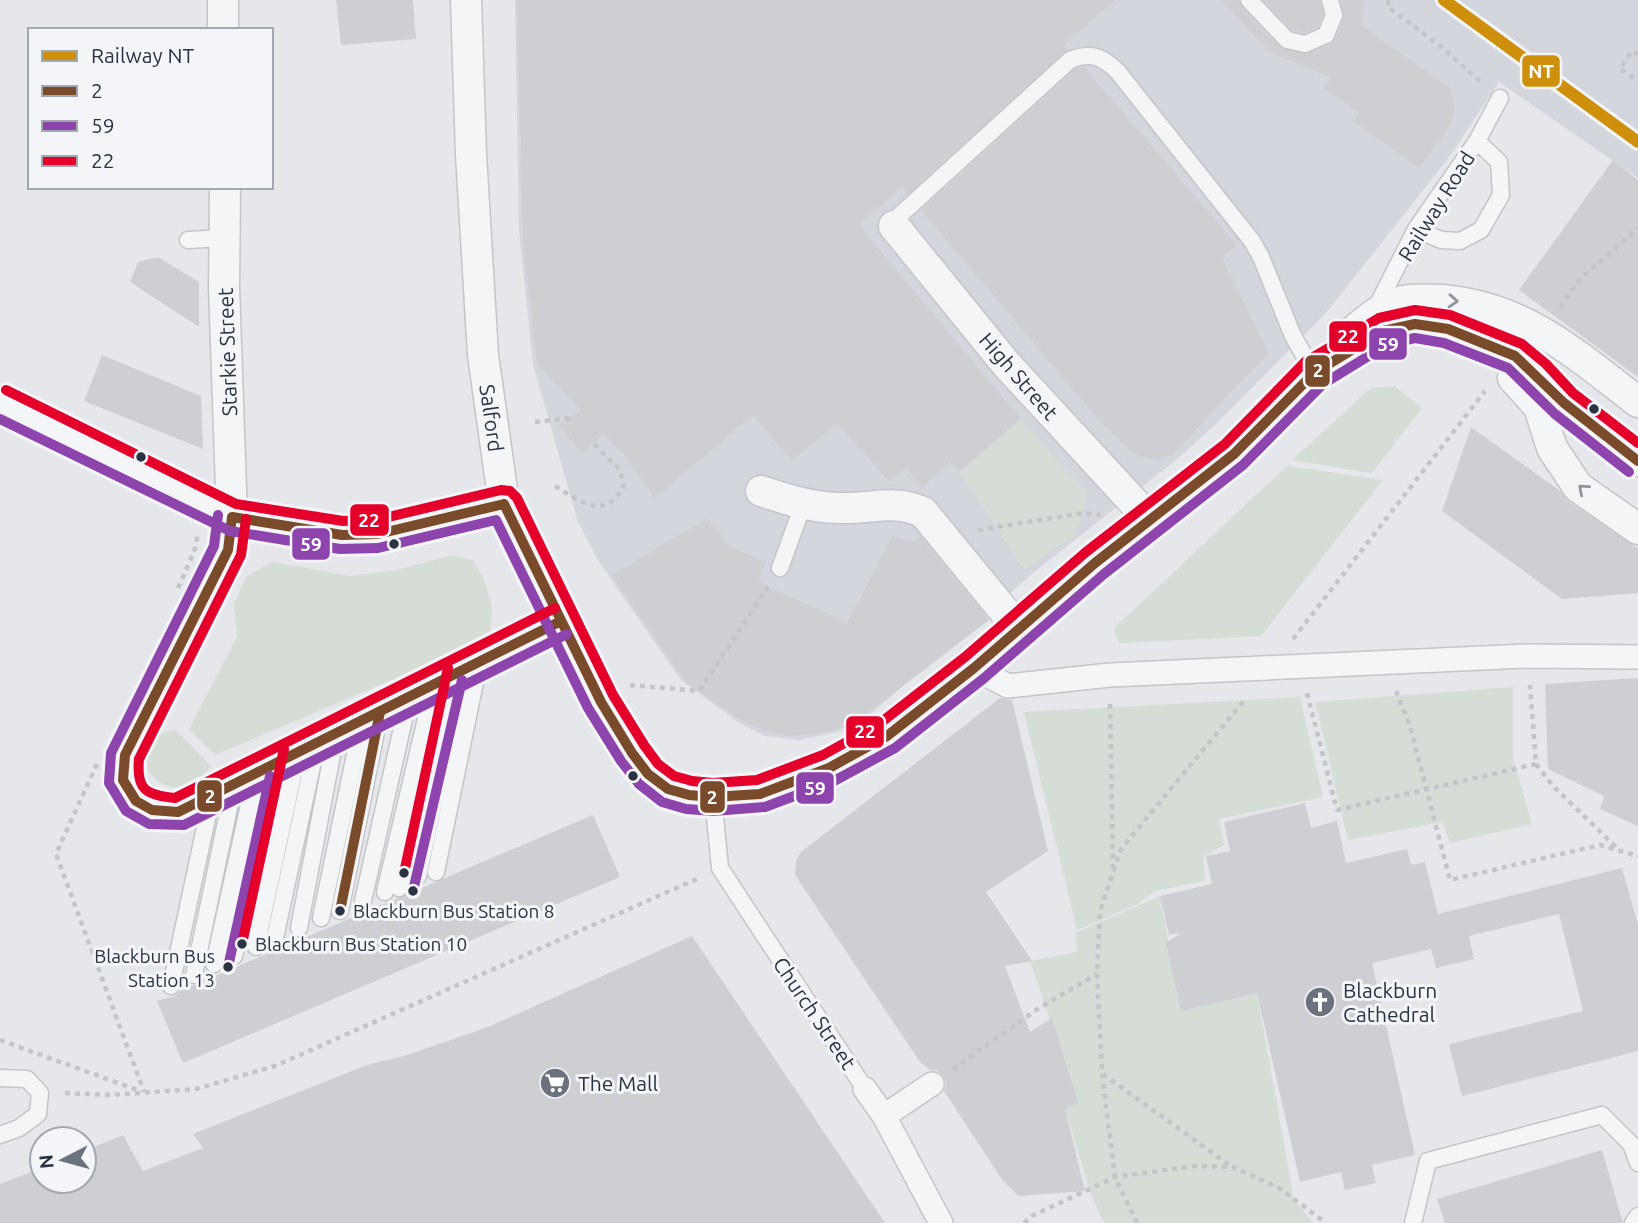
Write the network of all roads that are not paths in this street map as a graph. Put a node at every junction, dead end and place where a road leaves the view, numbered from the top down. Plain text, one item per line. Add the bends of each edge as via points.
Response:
1 (223, 0) edge
2 (1250, 0) edge
3 (1330, 0) edge
4 (467, 1) edge
5 (223, 28) edge
6 (1500, 99) road end
7 (1477, 141) junction
8 (225, 189) edge
9 (894, 226) joint
10 (1416, 229) junction
11 (225, 239) junction
12 (188, 240) dead end
13 (1373, 315) junction
14 (1491, 346) junction
15 (1314, 373) junction
16 (1638, 402) edge
17 (0, 403) edge
18 (1638, 461) edge
19 (761, 491) dead end
20 (504, 504) junction
21 (803, 505) junction
22 (232, 517) junction
23 (1151, 521) junction
24 (1638, 529) edge
25 (780, 568) road end
26 (561, 621) junction
27 (1018, 628) junction
28 (1638, 657) edge
29 (479, 663) junction
30 (974, 667) junction
31 (448, 678) junction
32 (409, 697) junction
33 (380, 712) junction
34 (362, 721) junction
35 (336, 733) junction
36 (317, 743) junction
37 (298, 752) junction
38 (280, 762) junction
39 (256, 774) junction
40 (234, 784) junction
41 (212, 795) junction
42 (713, 797) junction
43 (436, 872) dead end
44 (418, 876) dead end
45 (392, 890) dead end
46 (363, 901) dead end
47 (340, 911) dead end
48 (321, 918) dead end
49 (299, 928) dead end
50 (275, 938) dead end
51 (256, 947) dead end
52 (234, 956) dead end
53 (214, 964) dead end
54 (194, 975) dead end
55 (171, 986) dead end
56 (0, 1078) edge
57 (932, 1084) road end
58 (865, 1089) joint
59 (884, 1116) junction
60 (0, 1135) edge
61 (1638, 1163) edge
62 (1638, 1216) edge
63 (941, 1223) edge
64 (1413, 1223) edge
65 (1633, 1223) edge

1 - 5 street
2 - 3 lane via 1287,40 1305,44 1326,35 1334,15
4 - 20 street, Salford via 483,355
6 - 7 lane, Railway Road
7 - 10 lane, Railway Road
7 - 10 lane via 1499,162 1501,195 1481,230 1460,241 1441,240
8 - 11 street, Starkie Street
9 - 15 lane via 921,195 1070,60 1095,55 1118,72 1252,241
9 - 23 street, High Street via 1007,365
10 - 13 lane, Railway Road
11 - 12 lane
11 - 22 street, Starkie Street
13 - 15 street
13 -> 16 street via 1410,301 1467,302 1492,308 1552,337
14 - 15 street via 1448,329 1415,324 1383,331
14 - 18 street via 1515,356 1564,403
24 -> 14 street via 1577,487 1552,448 1539,407
15 - 23 street via 1234,454
17 - 22 street
19 - 21 street
20 - 22 street via 378,534 341,535
20 - 26 street, Salford
21 - 25 lane
21 - 27 street via 843,509 906,505 923,512
22 - 41 lane via 228,550 125,755 123,780 136,801 152,810 178,812
23 - 27 street
26 - 29 lane
26 - 42 street, Salford via 601,702 648,774 668,789
27 - 30 street
28 - 30 street via 1528,656 1110,675 1008,686
29 - 31 lane
29 - 43 lane
30 - 42 street via 887,736 830,768 760,794
31 - 32 lane
31 - 44 lane
31 - 45 lane
32 - 33 lane
32 - 46 lane
33 - 34 lane
33 - 47 lane
34 - 35 lane
34 - 48 lane
35 - 36 lane
35 - 49 lane
36 - 37 lane
36 - 50 lane
37 - 38 lane
37 - 51 lane
38 - 39 lane
38 - 52 lane
39 - 40 lane
39 - 53 lane
40 - 41 lane
40 - 54 lane
41 - 55 lane
42 - 58 lane, Church Street via 720,868
56 - 60 lane via 27,1079 40,1093 38,1114
57 - 59 street
58 - 59 street, Church Street
59 - 63 street, Church Street
61 - 64 lane via 1631,1144 1602,1115 1428,1161
62 - 65 lane

